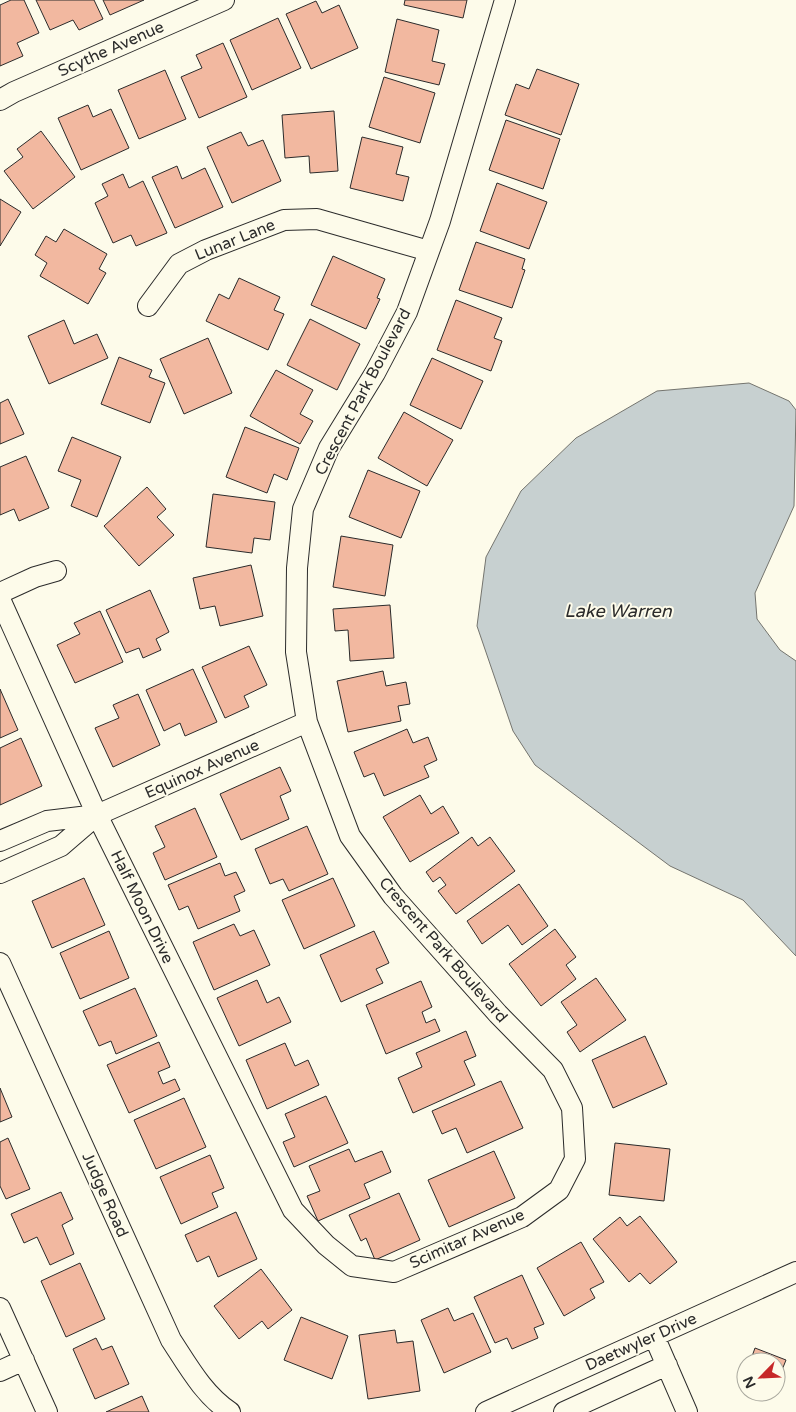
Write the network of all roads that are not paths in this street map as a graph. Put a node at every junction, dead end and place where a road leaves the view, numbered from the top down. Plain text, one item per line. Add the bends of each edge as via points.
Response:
1 (224, 0) edge
2 (505, 0) edge
3 (0, 100) edge
4 (429, 251) junction
5 (148, 306) dead end
6 (56, 571) dead end
7 (0, 593) edge
8 (0, 599) edge
9 (307, 722) junction
10 (96, 815) junction
11 (29, 829) junction
12 (0, 841) edge
13 (41, 857) junction
14 (0, 873) edge
15 (0, 964) edge
16 (553, 1070) joint
17 (293, 1210) joint
18 (796, 1272) edge
19 (0, 1308) edge
20 (654, 1336) junction
21 (24, 1360) junction
22 (667, 1366) junction
23 (0, 1372) edge
24 (47, 1412) edge
25 (230, 1412) edge
26 (486, 1412) edge
27 (564, 1412) edge
28 (687, 1412) edge

1 - 3 street, Scythe Avenue
2 - 4 street, Crescent Park Boulevard
4 - 5 street, Lunar Lane via 317,219 284,220 179,264
4 - 9 street, Crescent Park Boulevard via 407,312 330,448 303,509 297,568 296,652
6 - 7 street
8 - 10 street, Half Moon Drive
9 - 10 street, Equinox Avenue
9 - 16 street, Crescent Park Boulevard via 350,836 393,896 498,1014
10 - 11 street, Equinox Avenue via 47,821
10 - 13 street, Equinox Avenue via 61,846
10 - 17 street, Half Moon Drive
11 - 12 street, Equinox Avenue
11 - 13 street
13 - 14 street, Equinox Avenue
15 - 25 street, Judge Road via 171,1340 195,1377
16 - 17 street, Scimitar Avenue via 572,1108 575,1159 560,1190 522,1217 394,1272 352,1266 326,1245
18 - 20 street, Daetwyler Drive
19 - 21 street
20 - 22 street
20 - 26 street, Daetwyler Drive
21 - 23 street
21 - 24 street
22 - 27 street, Daetwyler Drive
22 - 28 street

